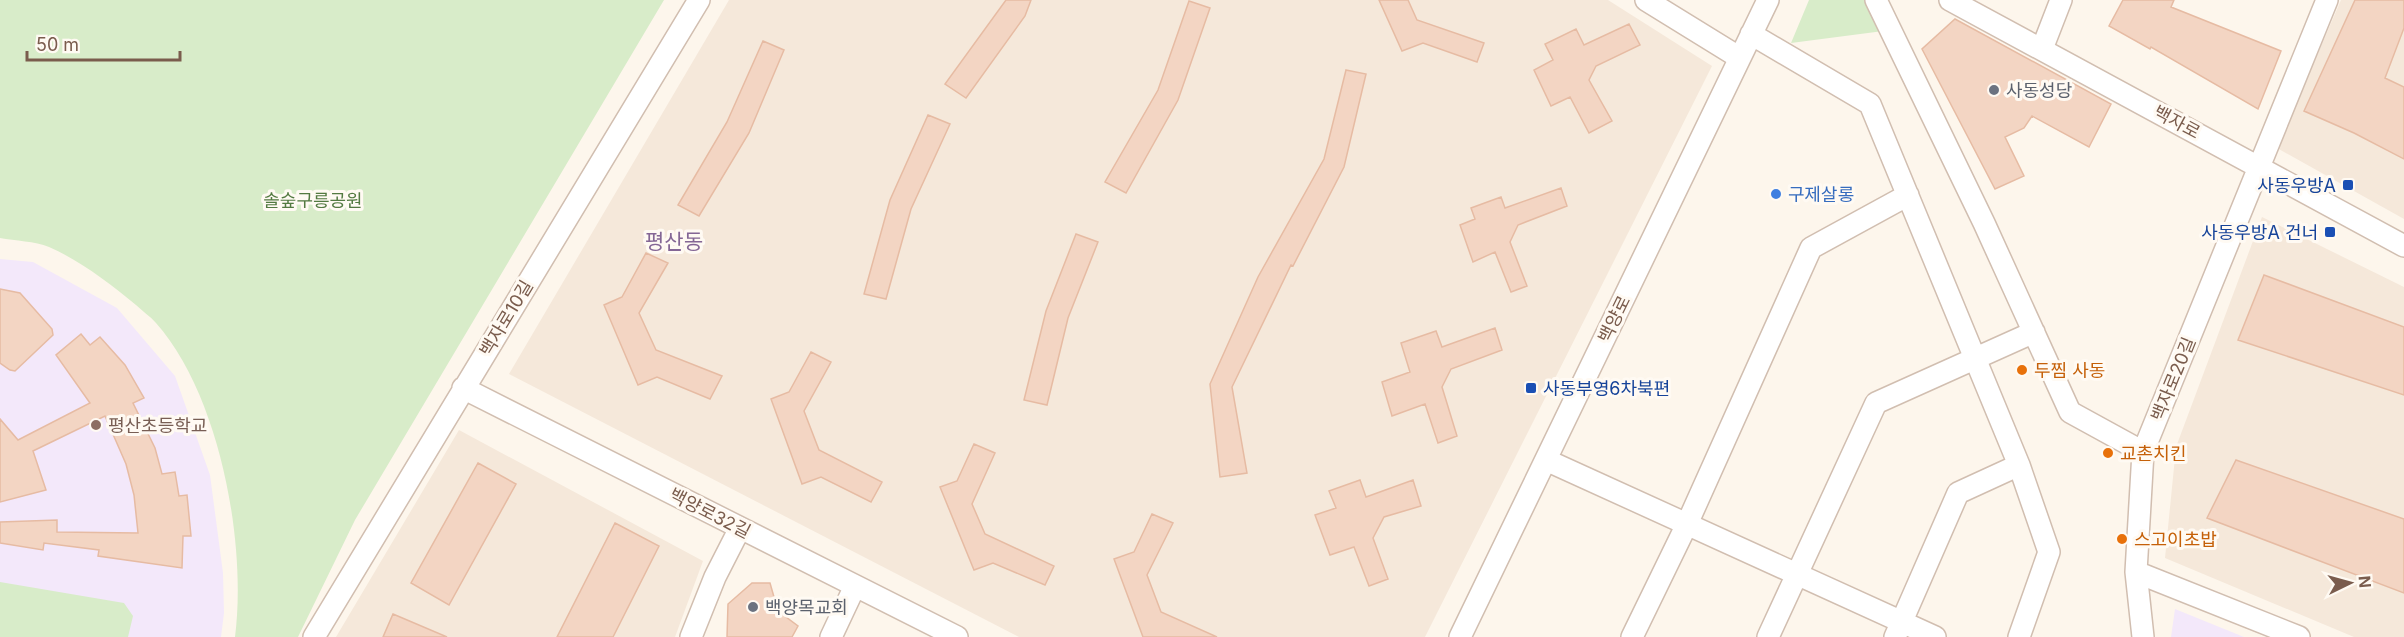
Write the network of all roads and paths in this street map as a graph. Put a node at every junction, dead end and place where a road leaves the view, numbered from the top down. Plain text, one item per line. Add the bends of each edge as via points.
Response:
1 (699, 0) edge
2 (1646, 0) edge
3 (1768, 0) edge
4 (1876, 0) edge
5 (1950, 0) edge
6 (2061, 0) edge
7 (2327, 0) edge
8 (1751, 34) junction
9 (2042, 50) junction
10 (1740, 58) junction
11 (2260, 167) junction
12 (1908, 195) junction
13 (2404, 246) edge
14 (2034, 332) junction
15 (1975, 358) junction
16 (463, 388) junction
17 (2143, 452) junction
18 (1546, 460) junction
19 (2019, 465) junction
20 (1687, 524) junction
21 (740, 528) junction
22 (2136, 572) junction
23 (1798, 575) junction
24 (855, 586) junction
25 (1899, 630) edge
26 (314, 637) edge
27 (691, 637) edge
28 (831, 637) edge
29 (957, 637) edge
30 (1460, 637) edge
31 (1632, 637) edge
32 (1768, 637) edge
33 (1935, 637) edge
34 (2019, 637) edge
35 (2143, 637) edge
36 (2299, 637) edge

1 - 16 street, 백자로10길
2 - 10 street
3 - 8 street, 백양로
4 - 14 street
5 - 9 street, 백자로
6 - 9 street
7 - 11 street, 백자로20길
8 - 10 street, 백양로
8 - 12 street via 1870,104
9 - 11 street, 백자로
10 - 18 street, 백양로
11 - 13 street, 백자로
11 - 17 street, 백자로20길
12 - 15 street
12 - 20 street via 1811,248
14 - 15 street
14 - 17 street via 2070,412
15 - 19 street
15 - 23 street via 1876,403
16 - 21 street, 백양로32길
16 - 26 street, 백자로10길
17 - 22 street, 백자로20길
18 - 20 street
18 - 30 street, 백양로
19 - 25 street via 1958,493
19 - 34 street via 2049,552
20 - 23 street
20 - 31 street
21 - 24 street, 백양로32길
21 - 27 street
22 - 35 street, 백자로20길
22 - 36 street
23 - 25 street
23 - 32 street
24 - 28 street
24 - 29 street, 백양로32길
25 - 33 street

